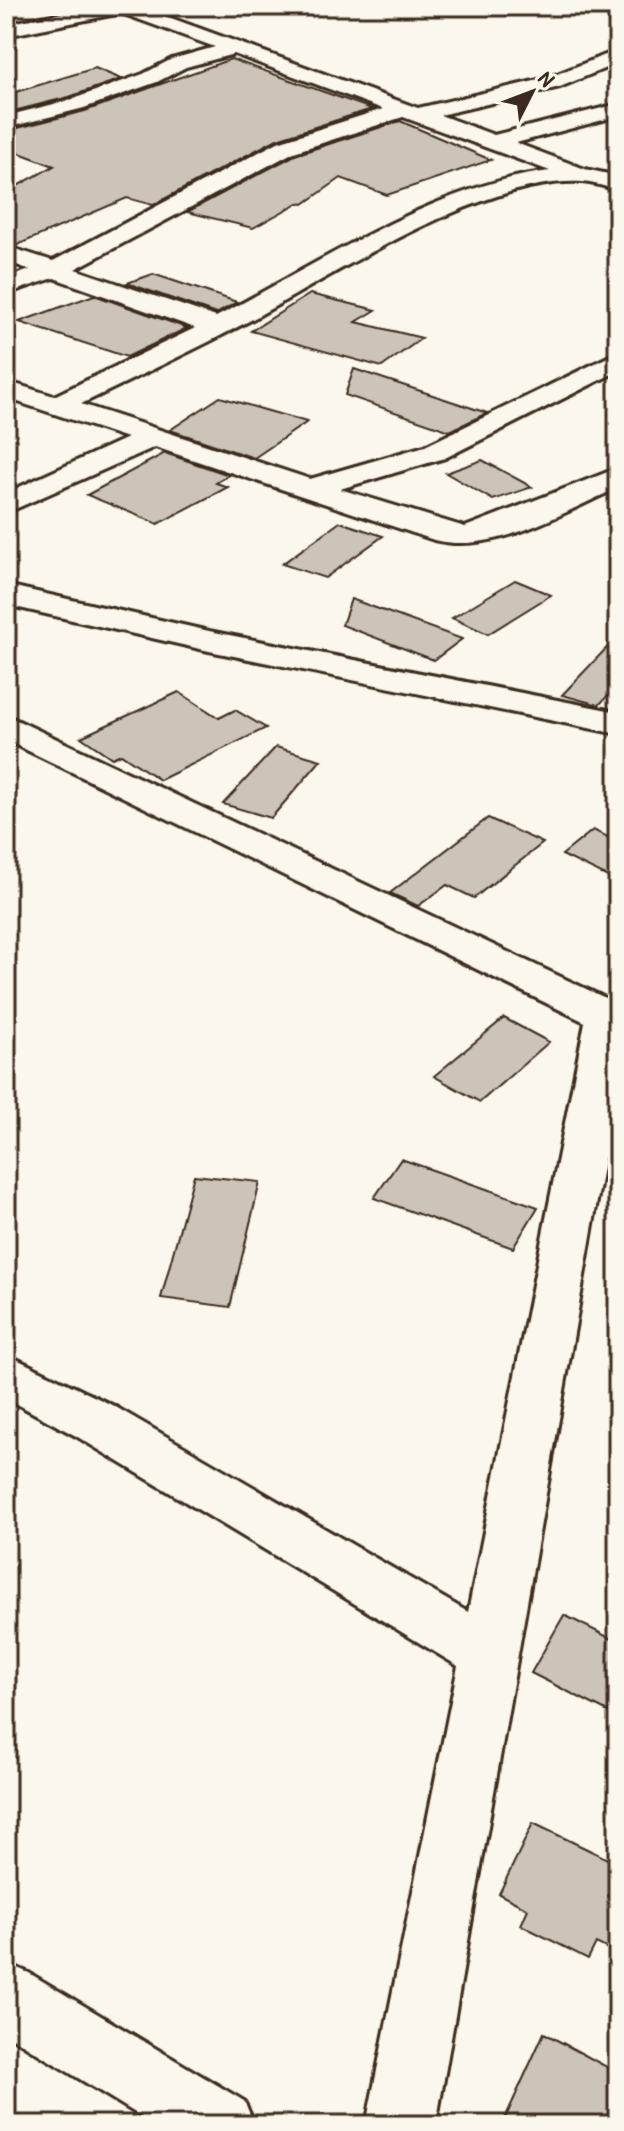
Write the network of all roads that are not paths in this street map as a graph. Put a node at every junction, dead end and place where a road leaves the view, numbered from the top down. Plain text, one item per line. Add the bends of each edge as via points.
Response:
1 (121, 6) edge
2 (6, 30) edge
3 (231, 49) junction
4 (618, 56) edge
5 (618, 110) edge
6 (411, 112) junction
7 (8, 122) edge
8 (494, 142) junction
9 (583, 175) junction
10 (618, 183) edge
11 (6, 253) edge
12 (56, 269) junction
13 (6, 286) edge
14 (218, 327) junction
15 (618, 360) edge
16 (6, 389) edge
17 (55, 406) junction
18 (152, 438) junction
19 (618, 477) edge
20 (310, 488) junction
21 (6, 504) edge
22 (6, 595) edge
23 (618, 723) edge
24 (6, 726) edge
25 (613, 1018) edge
26 (6, 1374) edge
27 (489, 1654) junction
28 (6, 1996) edge
29 (220, 2125) edge
30 (401, 2125) edge

1 - 2 street
1 - 3 street
3 - 6 street
3 - 7 street via 179,63 77,104
4 - 6 street via 553,83
5 - 8 street
6 - 8 street
6 - 12 street via 286,147
8 - 9 street
9 - 10 street
9 - 14 street via 536,180 427,215
11 - 12 street
12 - 13 street
12 - 14 street
14 - 17 street
15 - 20 street via 435,452
16 - 17 street
17 - 18 street
18 - 20 street
18 - 21 street
19 - 20 street via 484,533 465,536
22 - 23 street
24 - 25 street
25 - 27 street
26 - 27 street
27 - 30 street
28 - 29 street

